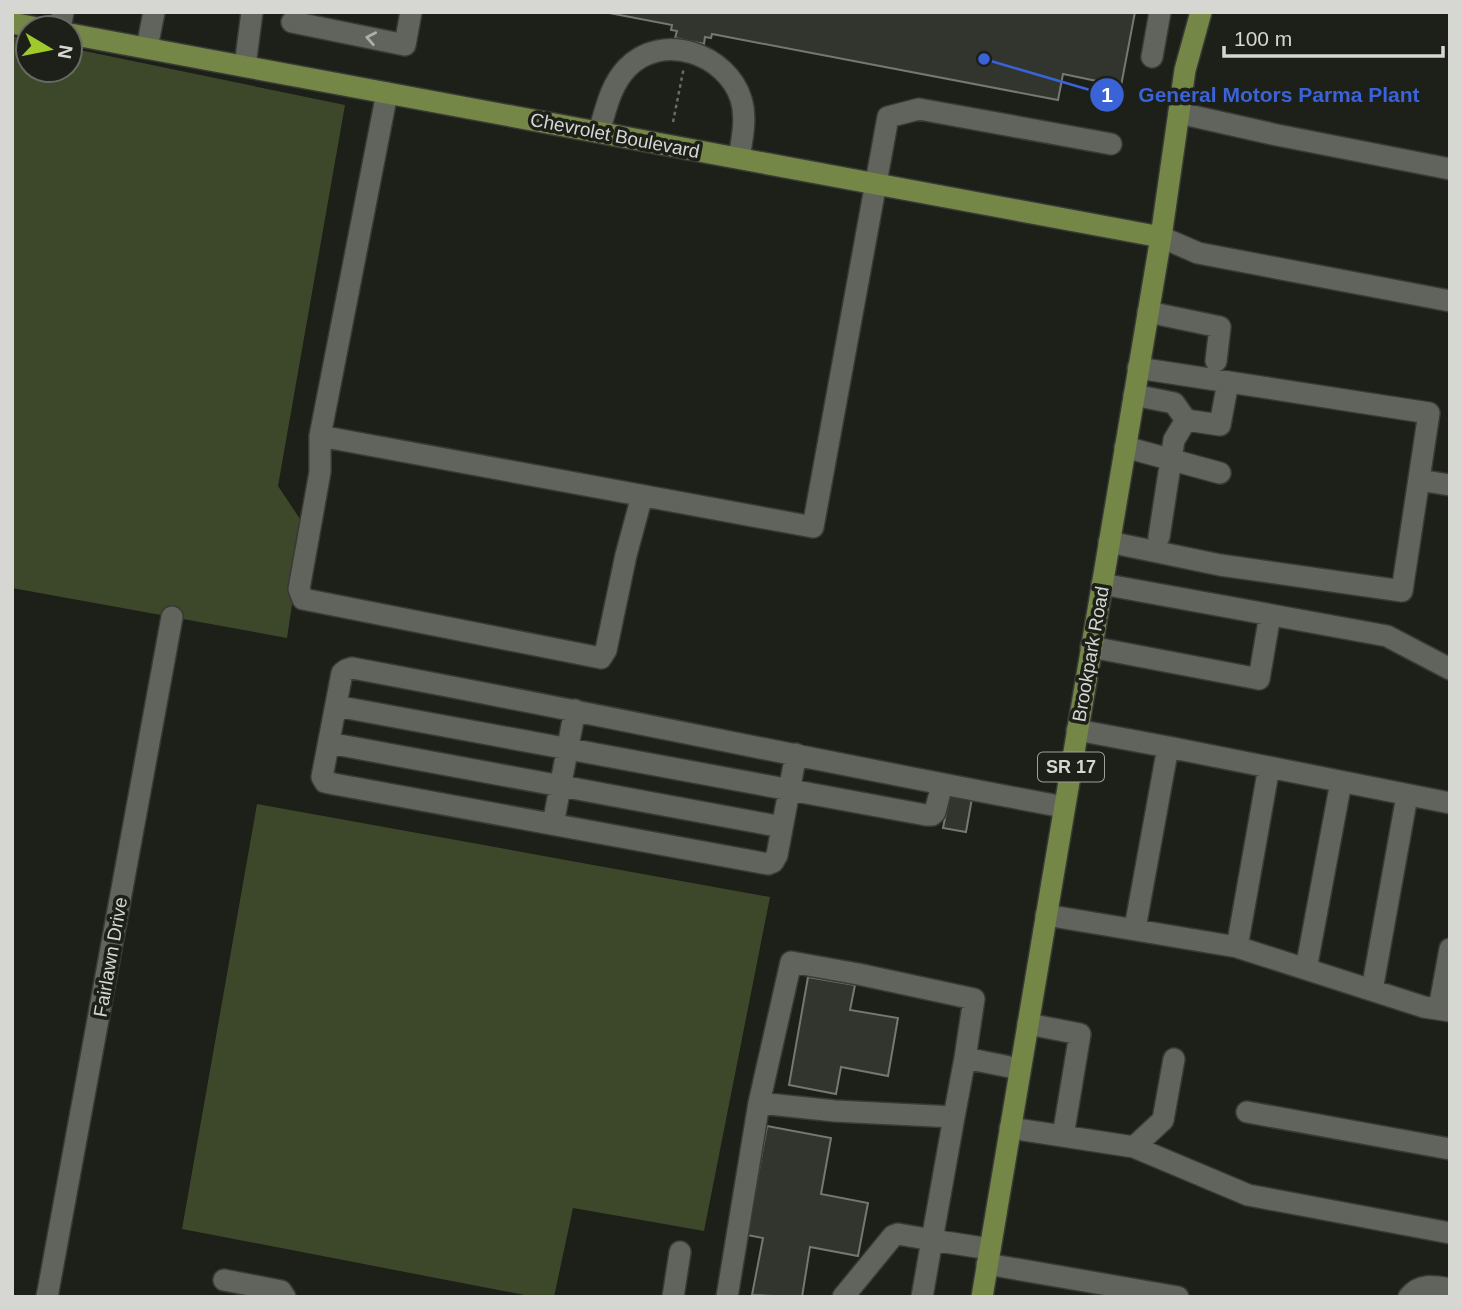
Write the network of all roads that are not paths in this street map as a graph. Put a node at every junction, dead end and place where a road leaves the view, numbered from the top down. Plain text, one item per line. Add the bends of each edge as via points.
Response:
1 (154, 12) edge
2 (252, 12) edge
3 (411, 12) edge
4 (1160, 12) edge
5 (1201, 12) edge
6 (292, 25) edge
7 (84, 37) edge
8 (147, 48) junction
9 (1152, 57) dead end
10 (245, 66) junction
11 (387, 93) junction
12 (1179, 113) junction
13 (599, 132) junction
14 (1111, 144) dead end
15 (739, 158) junction
16 (1450, 169) edge
17 (876, 184) junction
18 (1161, 237) junction
19 (1450, 301) edge
20 (1148, 312) junction
21 (1216, 360) dead end
22 (1138, 368) junction
23 (1228, 382) junction
24 (1134, 396) junction
25 (1186, 420) junction
26 (320, 436) junction
27 (1125, 447) junction
28 (1171, 459) junction
29 (1220, 473) dead end
30 (1419, 480) junction
31 (1450, 485) edge
32 (642, 496) junction
33 (1159, 537) dead end
34 (1109, 542) junction
35 (1102, 584) junction
36 (1270, 615) junction
37 (172, 617) dead end
38 (1091, 647) junction
39 (1450, 669) edge
40 (336, 706) junction
41 (575, 710) junction
42 (1077, 730) junction
43 (329, 743) junction
44 (1168, 747) junction
45 (568, 749) junction
46 (796, 754) junction
47 (1269, 767) junction
48 (1341, 782) junction
49 (942, 784) junction
50 (560, 787) junction
51 (789, 790) junction
52 (1407, 796) junction
53 (1450, 803) edge
54 (1064, 807) junction
55 (553, 824) junction
56 (782, 827) junction
57 (1046, 915) junction
58 (1135, 928) junction
59 (1237, 947) junction
60 (1450, 949) edge
61 (1306, 969) junction
62 (1372, 990) junction
63 (1444, 1010) edge
64 (1028, 1024) junction
65 (965, 1058) junction
66 (1174, 1059) dead end
67 (1020, 1069) junction
68 (759, 1103) junction
69 (1247, 1112) dead end
70 (954, 1117) junction
71 (1010, 1128) junction
72 (1063, 1136) junction
73 (1134, 1147) junction
74 (1450, 1149) edge
75 (1450, 1233) edge
76 (932, 1240) junction
77 (680, 1252) dead end
78 (988, 1257) junction
79 (224, 1280) dead end
80 (1450, 1289) edge
81 (1166, 1296) edge
82 (47, 1297) edge
83 (285, 1297) edge
84 (673, 1297) edge
85 (727, 1297) edge
86 (843, 1297) edge
87 (922, 1297) edge
88 (982, 1297) edge
89 (1409, 1297) edge

1 - 8 street
2 - 10 street
3 -> 6 street via 405,45
4 - 9 street
5 - 12 main road, Brookpark Road / SR 17
7 - 8 main road, Chevrolet Boulevard
8 - 10 main road, Chevrolet Boulevard
10 - 11 main road, Chevrolet Boulevard
11 - 13 main road, Chevrolet Boulevard
11 - 26 street
12 - 16 street
12 - 18 main road, Brookpark Road / SR 17
13 - 15 main road, Chevrolet Boulevard
13 - 15 street via 610,95 628,66 655,52 687,51 711,60 735,85 744,110
14 - 17 street via 919,109 888,117
15 - 17 main road, Chevrolet Boulevard
17 - 18 main road, Chevrolet Boulevard
17 - 32 street via 813,527
18 - 19 street via 1198,253
18 - 20 main road, Brookpark Road / SR 17
20 - 21 street via 1220,327
20 - 22 main road, Brookpark Road / SR 17
22 - 23 street
22 - 24 main road, Brookpark Road / SR 17
23 - 25 street via 1220,425
23 - 30 street via 1429,414
24 - 25 street via 1174,403
24 - 27 main road, Brookpark Road / SR 17
25 - 28 street via 1174,440
26 - 32 street
26 - 32 street via 320,472 299,589 303,598 601,657
27 - 28 street
27 - 34 main road, Brookpark Road / SR 17
28 - 29 street
28 - 33 street
30 - 31 street
30 - 34 street via 1402,591 1220,565
34 - 35 main road, Brookpark Road / SR 17
35 - 36 street
35 - 38 main road, Brookpark Road / SR 17
36 - 38 street via 1259,679
36 - 39 street via 1387,636
37 - 82 street, Fairlawn Drive
38 - 42 main road, Brookpark Road / SR 17
40 - 41 street via 342,673 352,668
40 - 43 street
40 - 45 street
41 - 45 street
41 - 46 street
42 - 44 street
42 - 54 main road, Brookpark Road / SR 17
43 - 50 street
43 - 55 street via 325,782
44 - 47 street
44 - 58 street
45 - 50 street
45 - 51 street
46 - 49 street
46 - 51 street
47 - 48 street
47 - 59 street
48 - 52 street
48 - 61 street
49 - 51 street via 932,815
49 - 54 street
50 - 55 street
50 - 56 street
51 - 56 street
52 - 53 street
52 - 62 street
54 - 57 main road, Brookpark Road / SR 17
55 - 56 street via 768,864 777,855
57 - 58 street
57 - 64 main road, Brookpark Road / SR 17
58 - 59 street
59 - 61 street
60 - 63 street
61 - 62 street
62 - 63 street
64 - 67 main road, Brookpark Road / SR 17
64 - 72 street via 1080,1034
65 - 67 street
65 - 68 street via 974,999 791,962
65 - 70 street
66 - 73 street via 1163,1120
67 - 71 main road, Brookpark Road / SR 17
68 - 70 street
68 - 85 street
69 - 74 street
70 - 76 street
71 - 72 street
71 - 78 main road, Brookpark Road / SR 17
72 - 73 street
73 - 75 street via 1248,1195
76 - 78 street
76 - 86 street via 893,1236
76 - 87 street
77 - 84 street
78 - 81 street
78 - 88 main road, Brookpark Road / SR 17
79 - 83 street via 281,1291
80 - 89 street via 1420,1287

